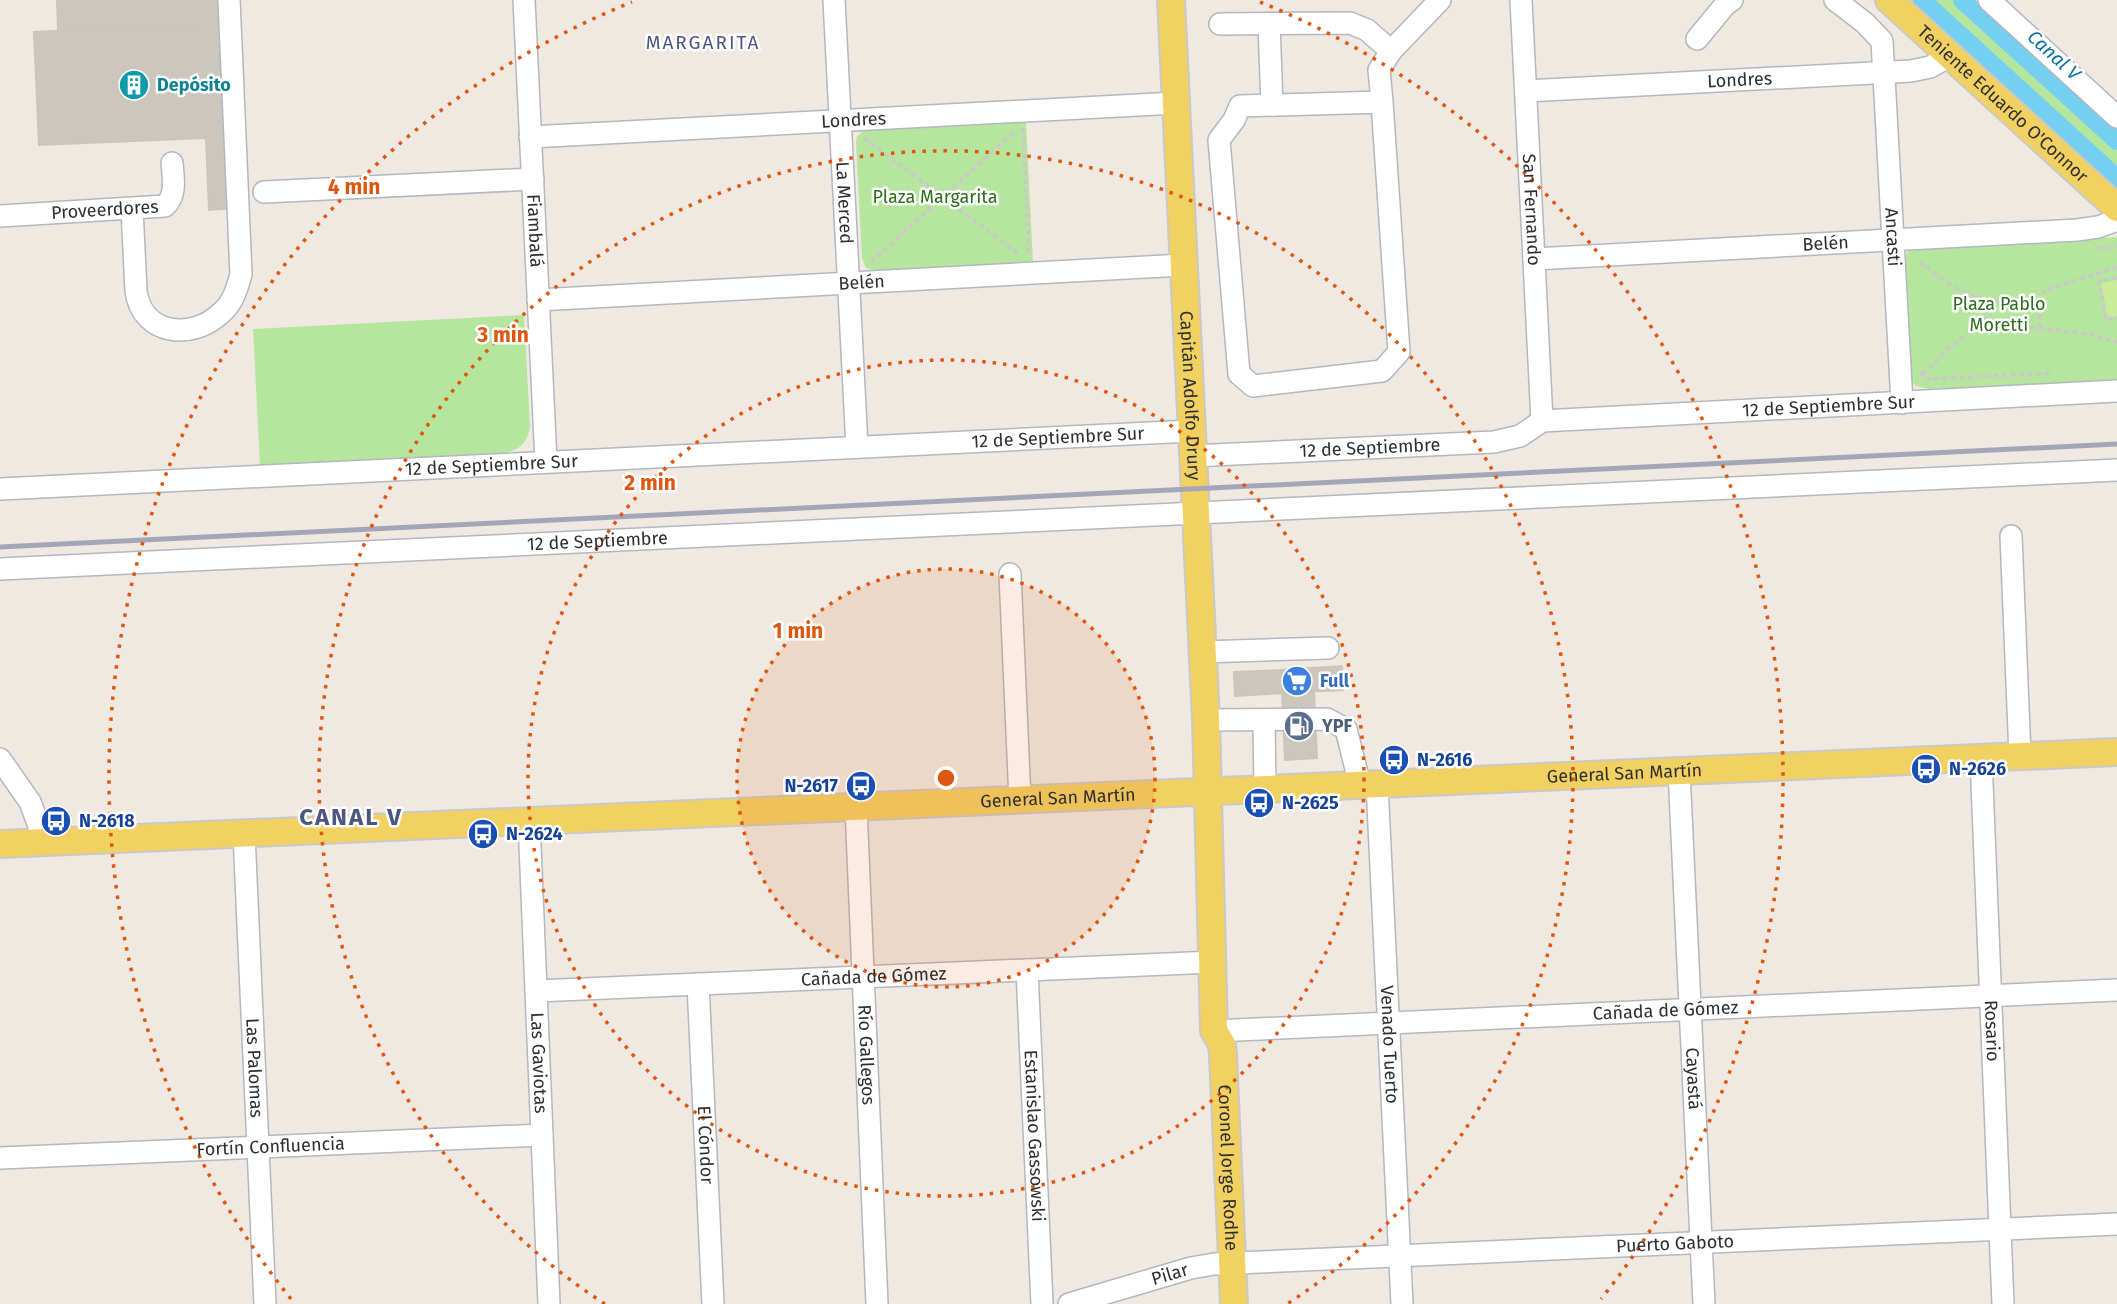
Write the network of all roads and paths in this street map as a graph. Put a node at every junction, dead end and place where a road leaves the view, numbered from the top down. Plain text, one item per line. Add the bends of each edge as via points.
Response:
1 (229, 0) edge
2 (524, 0) edge
3 (834, 0) edge
4 (1171, 0) edge
5 (1440, 0) edge
6 (1521, 0) edge
7 (1732, 0) edge
8 (1835, 0) edge
9 (1889, 0) edge
10 (1989, 0) edge
11 (1220, 24) dead end
12 (1269, 24) junction
13 (1697, 39) dead end
14 (1391, 51) junction
15 (1950, 56) junction
16 (1885, 73) junction
17 (1526, 92) junction
18 (2107, 97) edge
19 (1382, 102) junction
20 (1176, 103) junction
21 (1272, 105) junction
22 (2117, 117) edge
23 (840, 120) junction
24 (1022, 127) junction
25 (1005, 128) dead end
26 (530, 137) junction
27 (860, 143) dead end
28 (172, 163) dead end
29 (533, 179) junction
30 (264, 192) dead end
31 (942, 197) junction
32 (2117, 208) edge
33 (132, 209) junction
34 (0, 216) edge
35 (2117, 220) edge
36 (1894, 240) junction
37 (865, 258) dead end
38 (1029, 258) junction
39 (1011, 259) dead end
40 (1534, 259) junction
41 (1920, 262) dead end
42 (1183, 265) junction
43 (2117, 269) edge
44 (2117, 278) edge
45 (849, 283) junction
46 (538, 300) junction
47 (1987, 300) junction
48 (2039, 301) junction
49 (2117, 317) edge
50 (1985, 322) junction
51 (2040, 328) junction
52 (2117, 342) edge
53 (2063, 373) dead end
54 (2117, 391) edge
55 (1902, 402) junction
56 (1542, 421) junction
57 (1192, 443) junction
58 (857, 447) junction
59 (546, 462) junction
60 (2117, 470) edge
61 (0, 489) edge
62 (1195, 513) junction
63 (2011, 536) dead end
64 (0, 569) edge
65 (1010, 574) dead end
66 (1328, 648) dead end
67 (1203, 652) junction
68 (1206, 720) junction
69 (1264, 721) junction
70 (2117, 752) edge
71 (2020, 756) junction
72 (1981, 758) junction
73 (0, 759) edge
74 (1679, 771) junction
75 (1368, 784) junction
76 (1265, 789) junction
77 (1208, 791) junction
78 (1020, 800) junction
79 (856, 807) junction
80 (529, 821) junction
81 (244, 834) junction
82 (45, 842) junction
83 (0, 844) edge
84 (1213, 962) junction
85 (1027, 970) junction
86 (863, 977) junction
87 (698, 984) junction
88 (2117, 990) edge
89 (536, 991) junction
90 (1990, 996) junction
91 (1690, 1009) junction
92 (1389, 1023) junction
93 (1214, 1031) junction
94 (542, 1135) junction
95 (258, 1147) junction
96 (0, 1158) edge
97 (2117, 1224) edge
98 (2000, 1229) junction
99 (1701, 1242) junction
100 (1400, 1255) junction
101 (1223, 1263) junction
102 (265, 1304) edge
103 (549, 1304) edge
104 (713, 1304) edge
105 (877, 1304) edge
106 (1042, 1304) edge
107 (1069, 1304) edge
108 (1216, 1304) edge
109 (1234, 1304) edge
110 (1402, 1304) edge
111 (1704, 1304) edge
112 (2003, 1304) edge

1 - 33 street via 241,274 223,312 188,330 163,327 144,314 136,291
2 - 26 street, Fiambalá
3 - 23 street, La Merced
4 - 20 main road, Capitán Adolfo Drury
5 - 14 street
6 - 17 street, San Fernando
7 - 13 street
8 - 16 street, Ancasti via 1882,41
9 - 15 main road, Teniente Eduardo O'Connor
10 - 18 street
11 - 12 street
12 - 14 street via 1350,23 1367,30
12 - 21 street
14 - 19 street via 1380,70
15 - 16 street, Londres via 1920,70
15 - 32 main road, Teniente Eduardo O'Connor
16 - 17 street, Londres
16 - 36 street, Ancasti
17 - 40 street, San Fernando
18 - 22 street
19 - 21 street
19 - 21 street via 1399,352 1382,371 1253,386 1239,374 1219,140 1240,106
20 - 23 street, Londres
20 - 42 main road, Capitán Adolfo Drury
23 - 26 street, Londres
23 - 45 street, La Merced
24 - 25 path
24 - 31 path
24 - 38 path
26 - 29 street, Fiambalá
27 - 31 path via 865,137
28 - 33 street, Proveerdores via 170,202
29 - 30 street
29 - 46 street, Fiambalá
31 - 37 path via 872,264
31 - 38 path
33 - 34 street, Proveerdores
35 - 36 street, Belén via 2077,230
36 - 40 street, Belén
36 - 55 street, Ancasti
38 - 39 path
40 - 56 street, San Fernando
41 - 47 path via 1961,291
42 - 45 street, Belén
42 - 57 main road, Capitán Adolfo Drury
43 - 48 path via 2049,288
44 - 49 path via 2099,281 2106,320
45 - 46 street, Belén
45 - 58 street, La Merced
46 - 59 street, Fiambalá
47 - 48 path
47 - 50 path
48 - 51 path
50 - 51 path
50 - 53 path via 1920,373 1927,379
51 - 52 path
54 - 55 street, 12 de Septiembre Sur
55 - 56 street, 12 de Septiembre Sur
56 - 57 street, 12 de Septiembre via 1520,436 1494,442
57 - 58 street, 12 de Septiembre Sur
57 - 62 main road, Capitán Adolfo Drury
58 - 59 street, 12 de Septiembre Sur
59 - 61 street, 12 de Septiembre Sur
60 - 62 street, 12 de Septiembre
62 - 64 street, 12 de Septiembre
62 - 67 main road, Capitán Adolfo Drury
63 - 71 street
65 - 78 street
66 - 67 street
67 - 68 main road, Capitán Adolfo Drury
68 - 69 street, Venado Tuerto
68 - 77 main road, Capitán Adolfo Drury
69 - 75 street, Venado Tuerto via 1328,719 1346,729
69 - 76 street
70 - 71 main road, General San Martín
71 - 72 main road, General San Martín
72 - 74 main road, General San Martín
72 - 90 street, Rosario
73 - 82 street via 30,802
74 - 75 main road, General San Martín
74 - 91 street, Cayastá
75 - 76 main road, General San Martín
75 - 92 street, Venado Tuerto
76 - 77 main road, General San Martín
77 - 78 main road, General San Martín
77 - 84 main road, Coronel Jorge Rodhe
78 - 79 main road, General San Martín
79 - 80 main road, General San Martín
79 - 86 street, Río Gallegos
80 - 81 main road, General San Martín
80 - 89 street, Las Gaviotas
81 - 82 main road, General San Martín
81 - 95 street, Las Palomas
82 - 83 main road, General San Martín
84 - 85 street, Cañada de Gómez
84 - 93 main road, Coronel Jorge Rodhe
85 - 86 street, Cañada de Gómez
85 - 106 street, Estanislao Gassowski
86 - 87 street, Cañada de Gómez
86 - 105 street, Río Gallegos
87 - 89 street, Cañada de Gómez
87 - 104 street, El Cóndor
88 - 90 street, Cañada de Gómez
89 - 94 street, Las Gaviotas
90 - 91 street, Cañada de Gómez
90 - 98 street, Rosario
91 - 92 street, Cañada de Gómez
91 - 99 street, Cayastá
92 - 93 street, Cañada de Gómez
92 - 100 street, Venado Tuerto
93 - 101 main road, Coronel Jorge Rodhe via 1223,1055
94 - 95 street, Fortín Confluencia
94 - 103 street, Las Gaviotas
95 - 96 street, Fortín Confluencia
95 - 102 street, Las Palomas
97 - 98 street, Puerto Gaboto
98 - 99 street, Puerto Gaboto
98 - 112 street, Rosario
99 - 100 street, Puerto Gaboto
99 - 111 street, Cayastá
100 - 101 street, Puerto Gaboto
100 - 110 street, Venado Tuerto
101 - 107 street, Pilar
101 - 108 main road, Coronel Jorge Rodhe
101 - 109 main road, Coronel Jorge Rodhe

